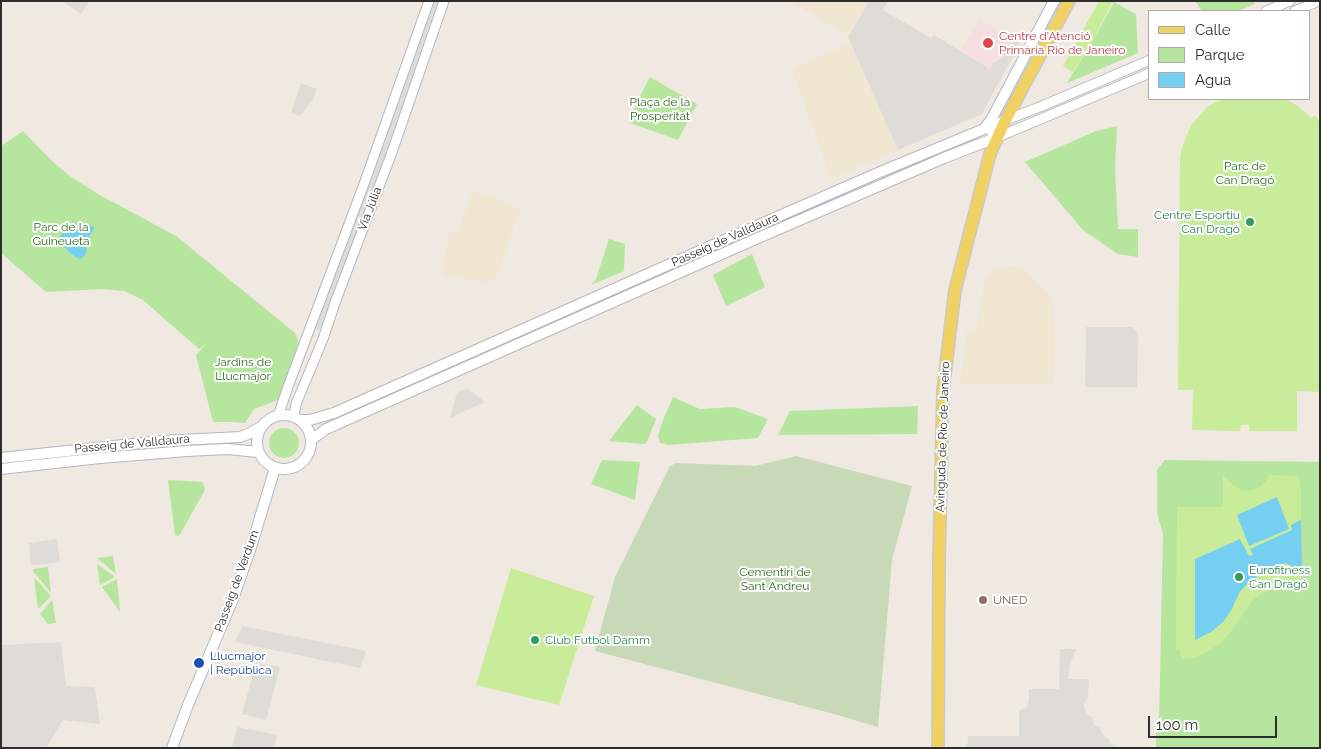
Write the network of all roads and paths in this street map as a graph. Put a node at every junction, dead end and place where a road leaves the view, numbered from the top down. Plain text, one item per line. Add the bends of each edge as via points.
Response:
1 (429, 1) edge
2 (444, 1) edge
3 (1054, 1) edge
4 (1069, 1) edge
5 (1290, 1) edge
6 (1319, 1) edge
7 (1268, 10) edge
8 (1297, 10) edge
9 (1148, 61) edge
10 (1148, 71) edge
11 (1006, 121) junction
12 (988, 125) junction
13 (998, 137) junction
14 (307, 335) junction
15 (323, 339) junction
16 (278, 416) junction
17 (298, 418) junction
18 (262, 427) junction
19 (311, 440) junction
20 (49, 452) junction
21 (258, 452) junction
22 (1, 458) edge
23 (50, 463) junction
24 (275, 468) junction
25 (1, 469) edge
26 (172, 748) edge
27 (938, 748) edge

1 - 14 street, Via Júlia
2 - 15 street, Via Júlia
3 - 12 main road
4 - 11 main road, Avinguda de Rio de Janeiro
5 - 7 street
6 - 8 street
9 - 11 street, Passeig de Valldaura
10 - 13 street, Passeig de Valldaura
11 - 12 street, Passeig de Valldaura
11 - 13 main road, Avinguda de Rio de Janeiro
12 - 13 street via 991,133
12 - 17 main road, Passeig de Valldaura via 329,415 310,420
13 - 19 main road, Passeig de Valldaura via 758,238 326,429
13 - 27 main road, Avinguda de Rio de Janeiro via 987,165 955,290 943,392
14 - 15 street
14 - 16 street, Via Júlia
15 - 17 street, Via Júlia via 296,404
16 - 17 main road
16 - 18 main road
17 - 19 main road via 308,428
18 - 20 main road, Passeig de Valldaura via 240,436
18 - 21 main road via 256,443
19 - 24 main road via 307,456 298,465 282,470
20 - 22 main road, Passeig de Valldaura
20 - 23 main road
21 - 23 main road, Passeig de Valldaura via 227,449
21 - 24 main road
23 - 25 main road, Passeig de Valldaura
24 - 26 main road, Passeig de Verdum via 233,599

